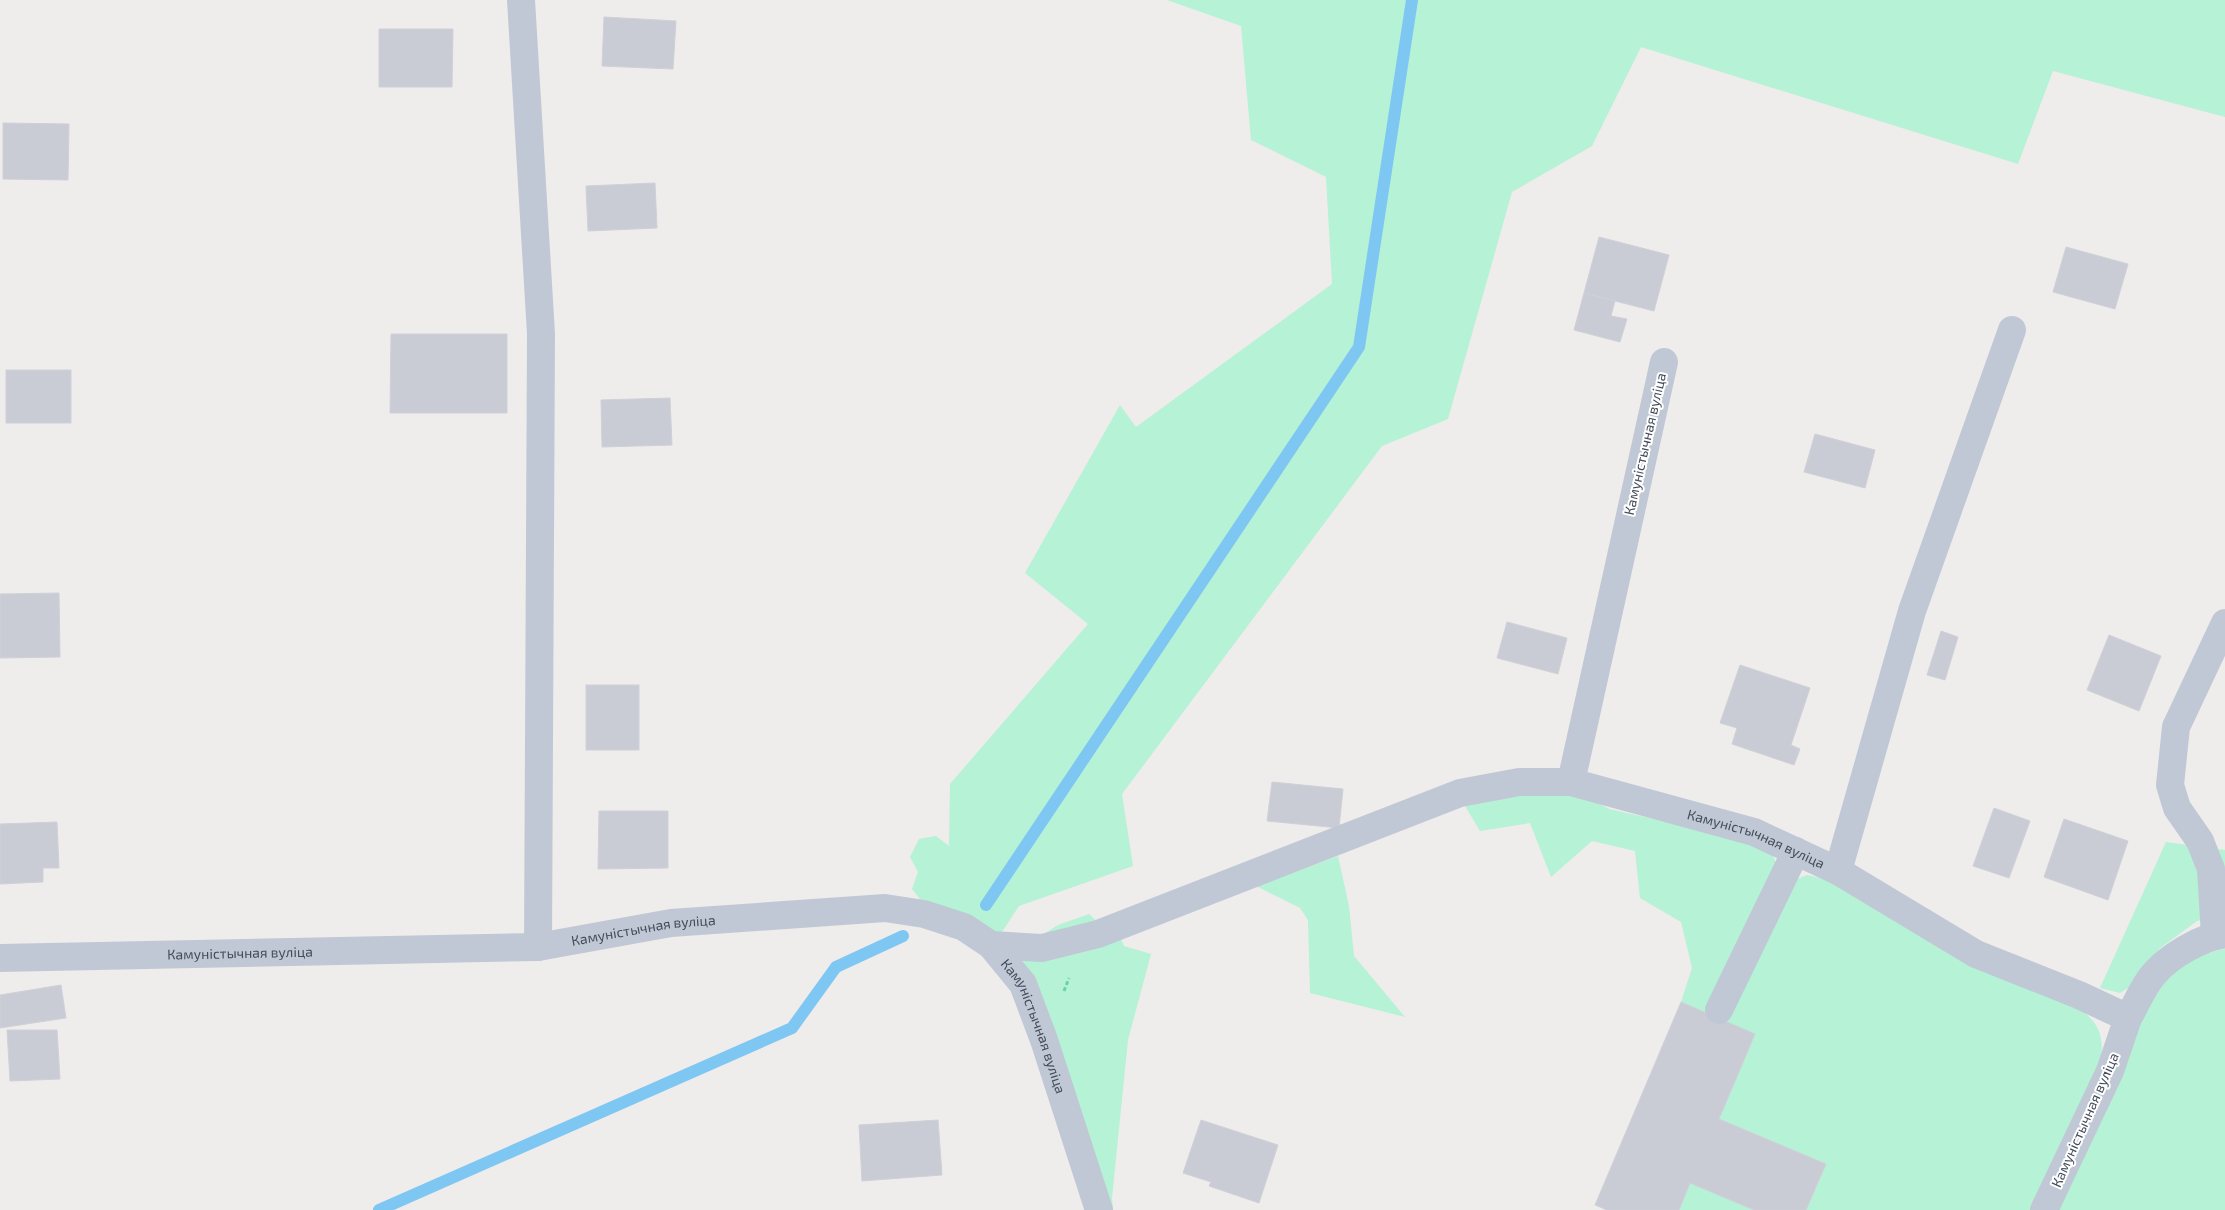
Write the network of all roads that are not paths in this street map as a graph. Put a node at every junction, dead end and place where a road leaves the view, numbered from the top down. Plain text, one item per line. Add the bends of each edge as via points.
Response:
1 (521, 0) edge
2 (2012, 330) dead end
3 (1664, 362) dead end
4 (2225, 623) edge
5 (1571, 782) junction
6 (1796, 851) junction
7 (1838, 870) junction
8 (2220, 935) edge
9 (991, 945) junction
10 (538, 947) junction
11 (0, 958) edge
12 (1719, 1010) dead end
13 (2128, 1018) junction
14 (1099, 1210) edge
15 (2044, 1210) edge

1 - 10 street via 541,334
2 - 7 street via 1912,611
3 - 5 street, Камуністычная вуліца
4 - 8 street via 2176,727 2170,784 2177,808 2200,841 2211,870
5 - 6 street, Камуністычная вуліца via 1754,832
5 - 9 street via 1518,782 1460,793 1098,934 1042,948
6 - 7 street, Камуністычная вуліца
6 - 12 street
7 - 13 street, Камуністычная вуліца via 1976,954 2080,995
8 - 13 street via 2185,949 2154,974
9 - 10 street, Камуністычная вуліца via 964,927 924,914 885,908 672,923
9 - 14 street, Камуністычная вуліца via 1023,984
10 - 11 street, Камуністычная вуліца
13 - 15 street, Камуністычная вуліца via 2110,1071

